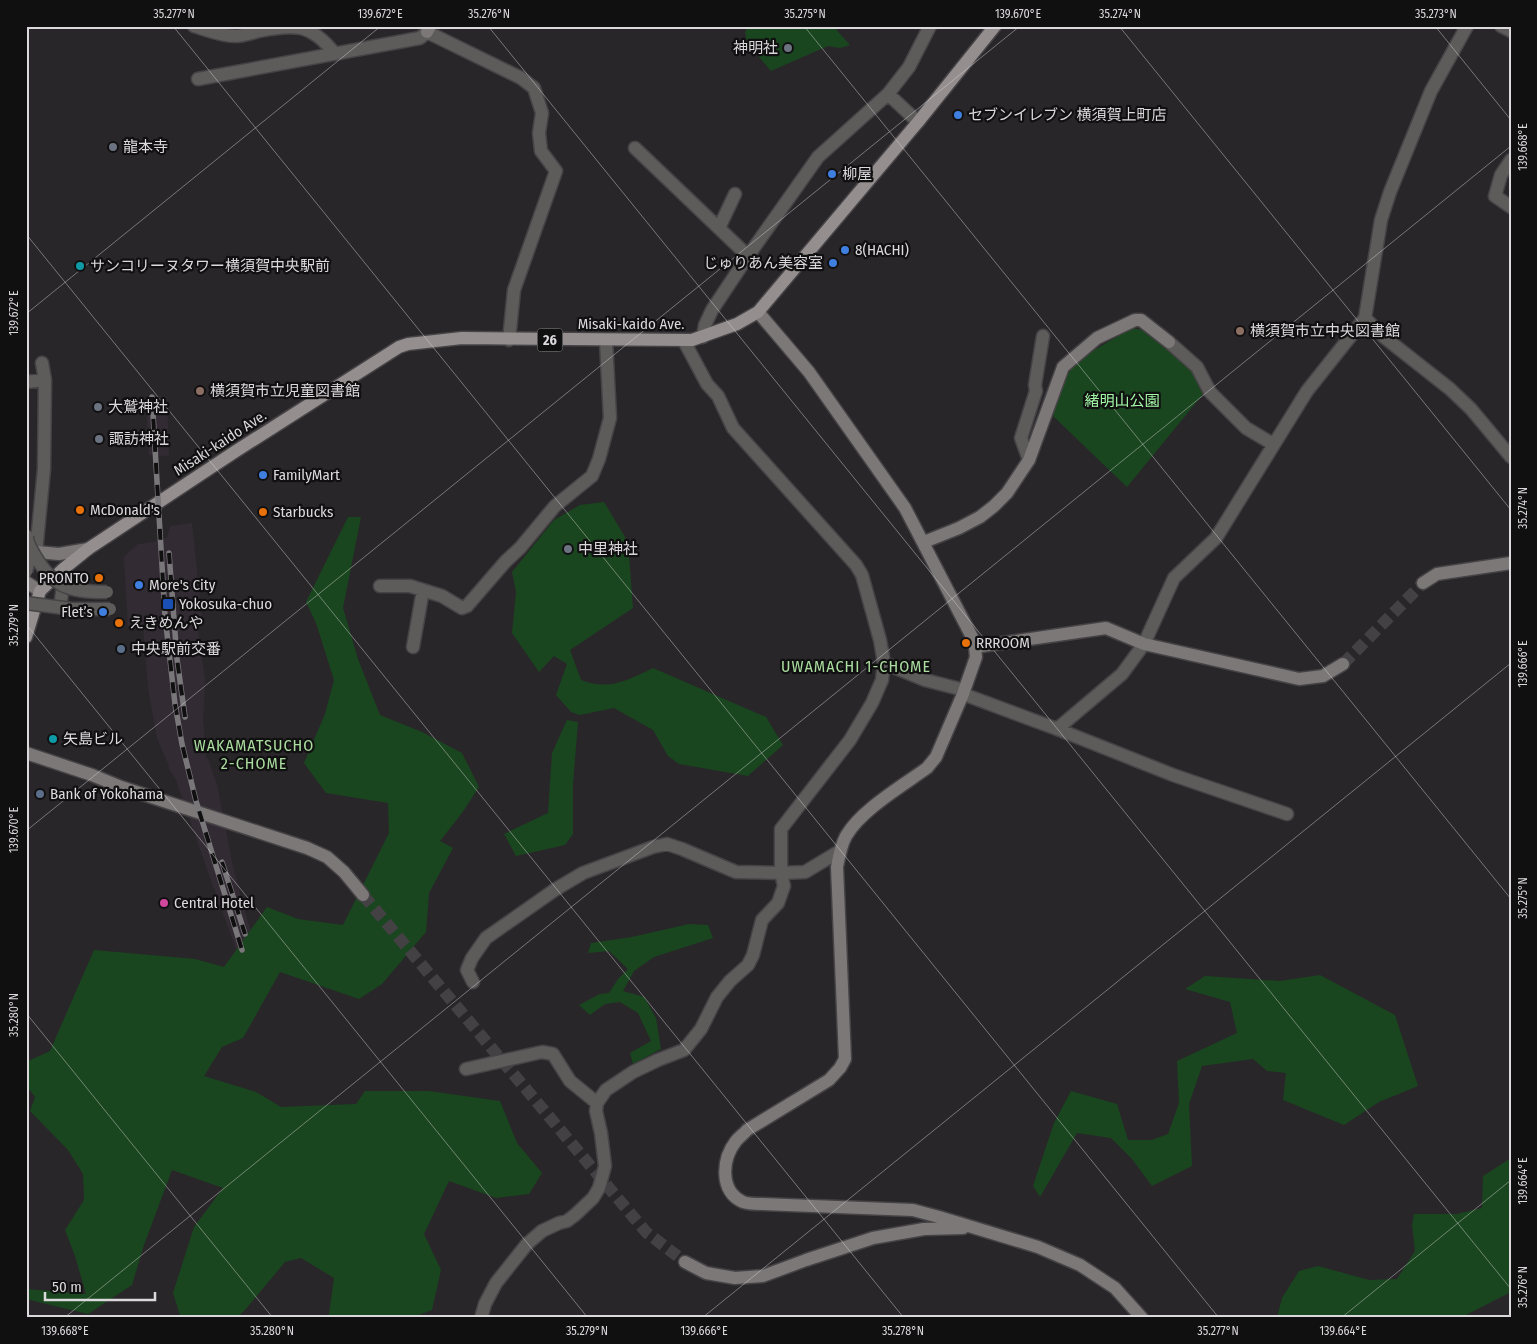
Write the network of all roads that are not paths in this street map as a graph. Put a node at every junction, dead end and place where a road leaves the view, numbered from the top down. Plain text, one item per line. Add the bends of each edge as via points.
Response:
1 (194, 26) edge
2 (930, 26) edge
3 (996, 26) edge
4 (1467, 26) edge
5 (1501, 26) edge
6 (429, 29) edge
7 (1511, 30) edge
8 (334, 54) junction
9 (198, 80) dead end
10 (888, 94) junction
11 (918, 122) junction
12 (635, 148) dead end
13 (1511, 160) edge
14 (735, 194) dead end
15 (1511, 207) edge
16 (719, 228) junction
17 (748, 256) junction
18 (758, 312) junction
19 (1365, 318) junction
20 (1043, 336) dead end
21 (703, 337) junction
22 (509, 340) junction
23 (606, 340) junction
24 (684, 341) junction
25 (42, 363) dead end
26 (44, 380) junction
27 (26, 382) edge
28 (1273, 444) junction
29 (1511, 457) edge
30 (1029, 460) junction
31 (27, 536) edge
32 (924, 542) junction
33 (88, 549) junction
34 (31, 551) edge
35 (1511, 563) edge
36 (26, 572) edge
37 (26, 582) edge
38 (1423, 583) tunnel mouth
39 (63, 586) junction
40 (380, 586) dead end
41 (423, 590) junction
42 (40, 591) junction
43 (107, 592) dead end
44 (26, 603) edge
45 (60, 607) junction
46 (110, 609) dead end
47 (26, 637) edge
48 (1144, 644) junction
49 (413, 647) dead end
50 (975, 647) junction
51 (884, 663) junction
52 (1343, 664) tunnel mouth
53 (964, 692) junction
54 (1057, 729) junction
55 (26, 753) edge
56 (1287, 814) dead end
57 (840, 851) junction
58 (781, 873) junction
59 (362, 895) tunnel mouth
60 (472, 982) dead end
61 (466, 1069) dead end
62 (597, 1103) junction
63 (974, 1228) junction
64 (685, 1262) tunnel mouth
65 (481, 1318) edge
66 (1142, 1318) edge

1 - 8 street via 236,36 300,27 326,43
2 - 10 street via 909,67
3 - 11 main road, Misaki-kaido Ave. / 26
4 - 19 street via 1431,91 1390,192 1381,220
5 - 7 street
6 - 8 street via 420,38
6 - 22 street via 521,78 534,88 542,113 541,151 556,172 514,290
8 - 9 street
10 - 11 street
10 - 17 street via 818,157
11 - 18 main road, Misaki-kaido Ave. / 26
12 - 16 street
13 - 15 street via 1500,175 1496,196
14 - 16 street
16 - 17 street
17 - 21 street via 712,310
18 - 21 main road, Misaki-kaido Ave. / 26
18 - 32 street via 815,379 906,508
19 - 28 street via 1307,391
19 - 29 street via 1450,389
20 - 30 street via 1036,391 1021,438
21 - 24 main road, Misaki-kaido Ave. / 26
22 - 23 main road, Misaki-kaido Ave. / 26
22 - 33 main road, Misaki-kaido Ave. / 26 via 462,338 399,347
23 - 24 main road, Misaki-kaido Ave. / 26
23 - 41 street via 610,418 592,476 555,506 467,606 462,608 442,596
24 - 51 street via 707,384 718,396 733,428 859,570
25 - 26 street
26 - 27 street
26 - 34 street via 44,469
28 - 30 street via 1246,428 1210,392 1198,367 1141,320 1135,320 1097,338 1063,367
28 - 48 street via 1216,538 1174,578
30 - 32 street via 1007,493 980,517
31 - 34 street, bridge
32 - 50 street
33 - 34 street via 59,554
33 - 42 main road, Misaki-kaido Ave. / 26
34 - 36 street, bridge
34 - 39 street, bridge
35 - 38 street via 1438,574
37 - 42 street
39 - 43 street, bridge via 73,590
39 - 45 street
40 - 41 street via 410,586
41 - 49 street
42 - 47 main road, Misaki-kaido Ave. / 26
44 - 45 street, bridge
45 - 46 street, bridge
48 - 50 street via 1106,628
48 - 52 street via 1300,679 1324,676
48 - 54 street via 1122,674
50 - 53 street via 976,657
51 - 53 street
51 - 58 street via 882,680 854,732 781,829
53 - 54 street
53 - 57 street via 936,757 927,768 857,821
54 - 56 street via 1173,775
55 - 59 street via 307,848 327,857
57 - 58 street via 805,872
57 - 63 street via 837,866 845,1059 828,1080 756,1124 736,1141 726,1164 728,1187 744,1203 913,1210
58 - 60 street via 736,872 667,844 654,847 584,873 486,938 467,970
58 - 62 street via 784,886 778,903 762,920 748,965 717,997 701,1029 684,1050 633,1072 606,1090
61 - 62 street via 542,1052 552,1054 570,1081
62 - 65 street via 606,1166 599,1188 575,1215 542,1231 527,1244 496,1283
63 - 64 street via 924,1230 873,1238 763,1276 735,1278 706,1273
63 - 66 street via 1038,1247 1080,1265 1115,1288

